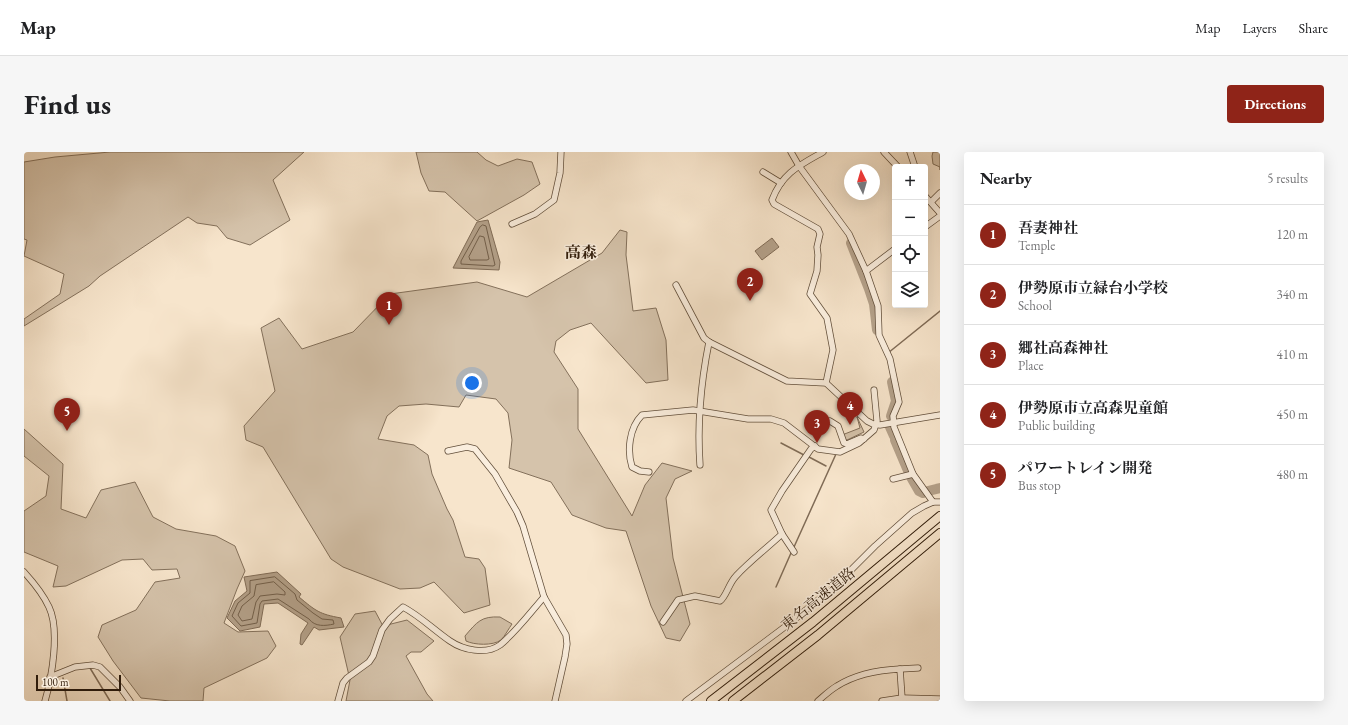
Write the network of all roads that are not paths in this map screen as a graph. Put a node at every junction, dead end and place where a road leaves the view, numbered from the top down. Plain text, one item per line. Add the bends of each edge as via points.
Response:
1 (561, 152) edge
2 (791, 152) edge
3 (823, 152) edge
4 (884, 152) edge
5 (910, 152) edge
6 (895, 164) edge
7 (914, 164) edge
8 (799, 166) junction
9 (762, 172) dead end
10 (781, 184) junction
11 (940, 193) edge
12 (928, 200) edge
13 (930, 202) junction
14 (940, 214) edge
15 (512, 224) dead end
16 (928, 224) edge
17 (892, 251) edge
18 (866, 271) junction
19 (676, 285) dead end
20 (709, 342) junction
21 (826, 383) junction
22 (874, 390) dead end
23 (700, 411) junction
24 (940, 415) edge
25 (830, 420) dead end
26 (893, 423) junction
27 (877, 425) junction
28 (864, 439) junction
29 (815, 446) junction
30 (448, 451) dead end
31 (700, 465) dead end
32 (649, 472) dead end
33 (913, 474) junction
34 (893, 479) dead end
35 (938, 502) edge
36 (940, 516) edge
37 (940, 533) edge
38 (782, 534) junction
39 (794, 552) dead end
40 (24, 572) edge
41 (544, 597) junction
42 (663, 622) dead end
43 (918, 668) dead end
44 (900, 669) junction
45 (50, 677) junction
46 (902, 698) junction
47 (940, 699) edge
48 (45, 701) edge
49 (130, 701) edge
50 (338, 701) edge
51 (555, 701) edge
52 (686, 701) edge
53 (711, 701) edge
54 (733, 701) edge
55 (818, 701) edge
56 (882, 701) edge

1 - 15 street via 554,200 535,214
2 - 8 street
3 - 8 street
4 - 6 street
5 - 7 street
8 - 10 street via 786,176
8 - 18 street via 849,234
9 - 10 street
10 - 21 street via 773,198 774,204 818,229 820,234 817,270 810,294 827,318 832,343 833,350
11 - 13 street
12 - 13 street
13 - 14 street
14 - 16 street
17 - 18 street
18 - 26 street via 878,306 879,335 890,358 899,402
19 - 20 street via 704,338
20 - 21 street via 787,381
20 - 23 street
21 - 27 street via 867,421
22 - 27 street
23 - 29 street via 780,421
23 - 31 street
23 - 32 street via 649,414 642,415 637,420 629,458 632,468
24 - 26 street
25 - 28 street via 838,426 842,441 846,444
26 - 27 street
26 - 33 street
27 - 28 street
28 - 29 street via 840,452 822,450
29 - 38 street via 771,510
30 - 41 street via 467,447 475,449 494,474 523,526
33 - 34 street
33 - 35 street
35 - 52 street via 912,513 828,592
36 - 53 highway, 東名高速道路 via 814,622
37 - 54 highway, 東名高速道路 via 818,635
38 - 39 street
38 - 42 street via 735,576 723,599 720,601 695,596 678,600
40 - 45 street via 41,592 50,608 54,635
41 - 50 street via 499,645 482,650 460,647 403,607 382,630 369,662 343,683
41 - 51 street via 566,635 567,644
43 - 44 street
44 - 46 street
44 - 55 street via 886,669 850,680 837,686
45 - 48 street
45 - 49 street via 75,667 100,667
46 - 47 street
46 - 56 street

